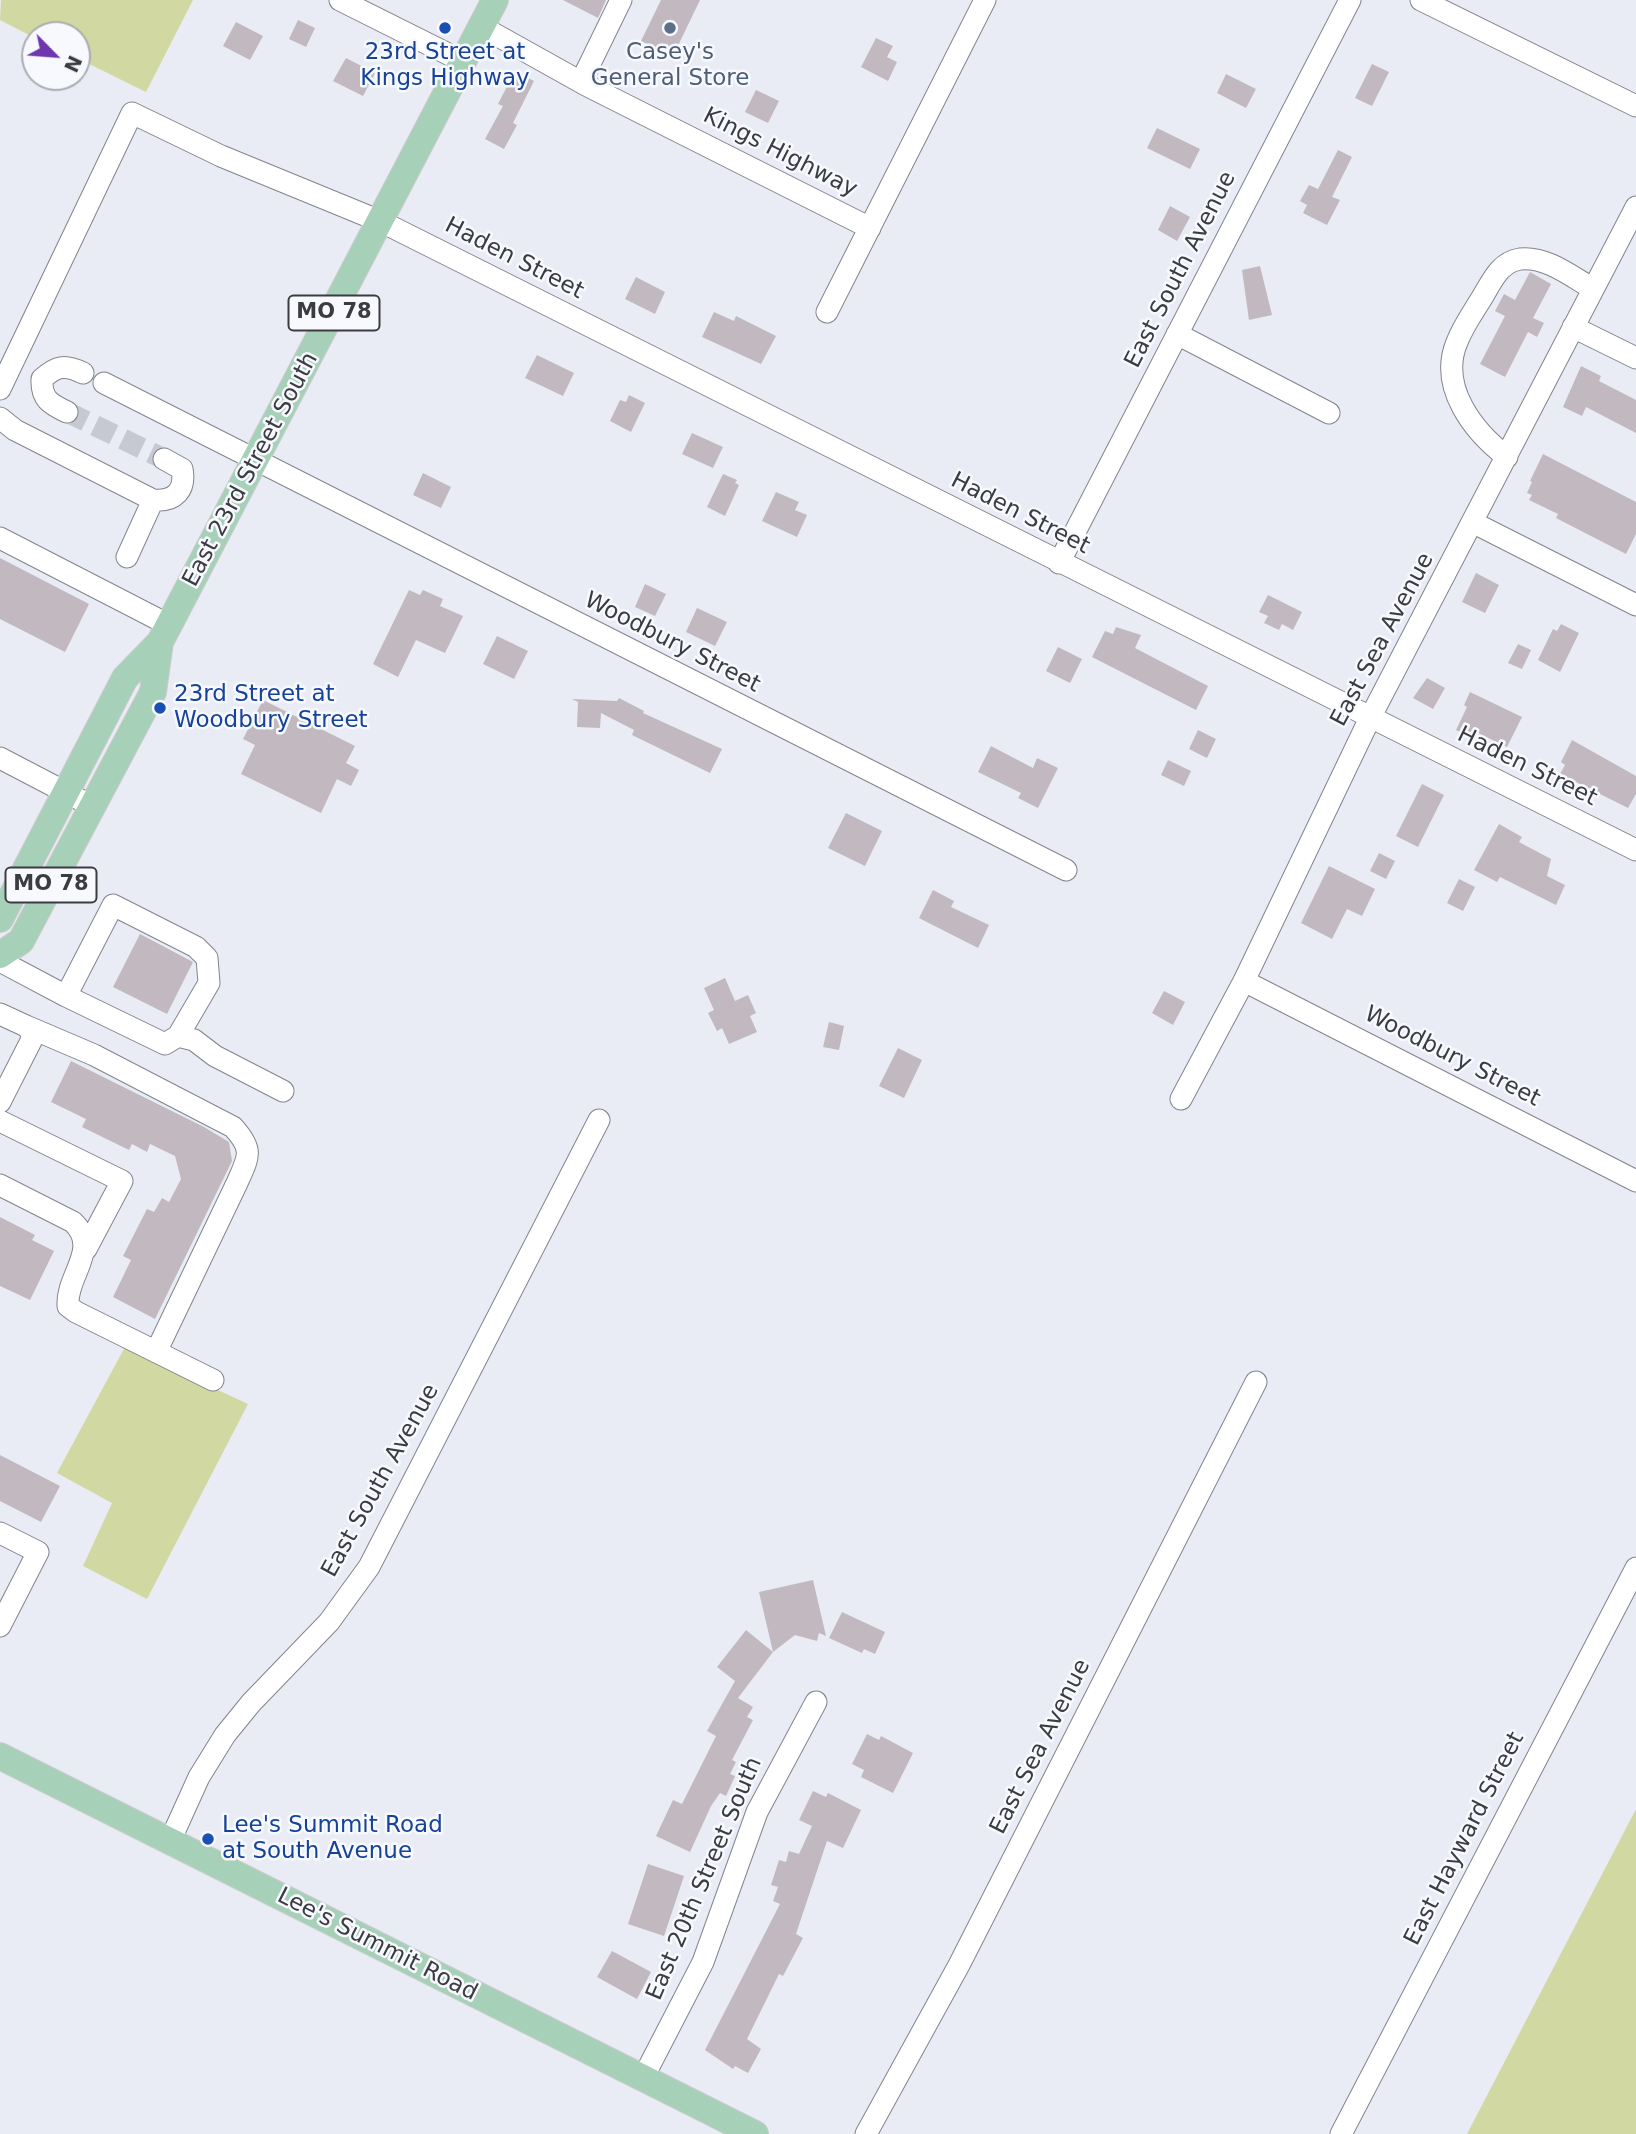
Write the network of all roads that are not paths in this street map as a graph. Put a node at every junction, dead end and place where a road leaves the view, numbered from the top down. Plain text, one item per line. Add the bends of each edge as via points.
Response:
1 (340, 0) edge
2 (495, 0) edge
3 (621, 0) edge
4 (985, 0) edge
5 (1350, 0) edge
6 (1421, 0) edge
7 (482, 27) junction
8 (464, 62) junction
9 (581, 82) junction
10 (1636, 106) edge
11 (1636, 207) edge
12 (382, 222) junction
13 (870, 228) junction
14 (1593, 289) junction
15 (827, 312) dead end
16 (1573, 327) junction
17 (1177, 334) junction
18 (1636, 358) edge
19 (83, 373) dead end
20 (104, 383) dead end
21 (0, 389) edge
22 (67, 412) tunnel mouth
23 (1329, 413) dead end
24 (0, 418) edge
25 (1507, 457) junction
26 (164, 459) tunnel mouth
27 (255, 463) junction
28 (153, 500) junction
29 (1474, 523) junction
30 (0, 538) edge
31 (127, 557) dead end
32 (1059, 563) junction
33 (1636, 605) edge
34 (165, 633) junction
35 (1370, 718) junction
36 (0, 758) edge
37 (65, 793) junction
38 (92, 806) junction
39 (1636, 850) edge
40 (1066, 870) dead end
41 (0, 919) edge
42 (0, 955) edge
43 (0, 961) edge
44 (1244, 981) junction
45 (66, 996) junction
46 (0, 1014) edge
47 (26, 1026) junction
48 (178, 1036) junction
49 (283, 1091) dead end
50 (1181, 1100) dead end
51 (0, 1102) edge
52 (599, 1120) dead end
53 (0, 1121) edge
54 (1636, 1181) edge
55 (0, 1185) edge
56 (86, 1250) junction
57 (156, 1352) junction
58 (213, 1380) dead end
59 (1256, 1382) dead end
60 (0, 1533) edge
61 (1636, 1568) edge
62 (0, 1626) edge
63 (816, 1702) dead end
64 (0, 1756) edge
65 (170, 1841) junction
66 (643, 2078) junction
67 (755, 2134) edge
68 (866, 2134) edge
69 (1341, 2134) edge

1 - 8 street
2 - 7 main road, East 23rd Street South / MO 78
3 - 9 street
4 - 13 street
5 - 17 street, East South Avenue
6 - 10 street
7 - 8 main road, East 23rd Street South / MO 78
7 - 9 street, Kings Highway
8 - 12 main road, East 23rd Street South / MO 78
9 - 13 street, Kings Highway
11 - 14 street, East Sea Avenue
12 - 21 street, Haden Street via 221,156 132,113
12 - 27 main road, East 23rd Street South / MO 78
12 - 32 street, Haden Street
13 - 15 street
14 - 16 street, East Sea Avenue
14 - 25 street via 1536,259 1517,259 1498,270 1455,345 1456,394 1467,418 1485,441
16 - 18 street
16 - 25 street, East Sea Avenue
17 - 23 street
17 - 32 street, East South Avenue
19 - 22 street via 68,365 54,368 42,379 41,391 48,402
20 - 27 street, Woodbury Street
24 - 28 street
25 - 29 street, East Sea Avenue
26 - 28 street via 182,469 185,482 168,502
27 - 34 main road, East 23rd Street South / MO 78
27 - 40 street, Woodbury Street
28 - 31 street
29 - 33 street
29 - 35 street, East Sea Avenue
30 - 34 street
32 - 35 street, Haden Street
34 - 37 main road, East 23rd Street South / MO 78 via 125,678
34 - 38 main road, East 23rd Street South / MO 78 via 153,692
35 - 39 street, Haden Street
35 - 44 street, East Sea Avenue
36 - 37 street
37 - 38 street
37 - 41 main road, East 23rd Street South / MO 78
38 - 42 main road, East 23rd Street South / MO 78 via 21,941
43 - 45 street
44 - 50 street, East Sea Avenue
44 - 54 street, Woodbury Street
45 - 48 street via 165,1044
45 - 48 street via 113,905 196,947 207,958 209,983
46 - 47 street
47 - 51 street via 32,1041
47 - 57 street via 94,1055 233,1127 247,1143 248,1157 237,1183
48 - 49 street via 194,1040
52 - 65 street, East South Avenue via 369,1567 329,1622 225,1735 199,1777
53 - 56 street via 122,1181
55 - 56 street via 73,1223 82,1231
56 - 57 street via 68,1306
57 - 58 street
59 - 68 street, East Sea Avenue via 959,1965
60 - 62 street via 38,1552
61 - 69 street, East Hayward Street
63 - 66 street, East 20th Street South via 757,1812 703,1962
64 - 65 main road, Lee's Summit Road
65 - 66 main road, Lee's Summit Road
66 - 67 main road, Lee's Summit Road

